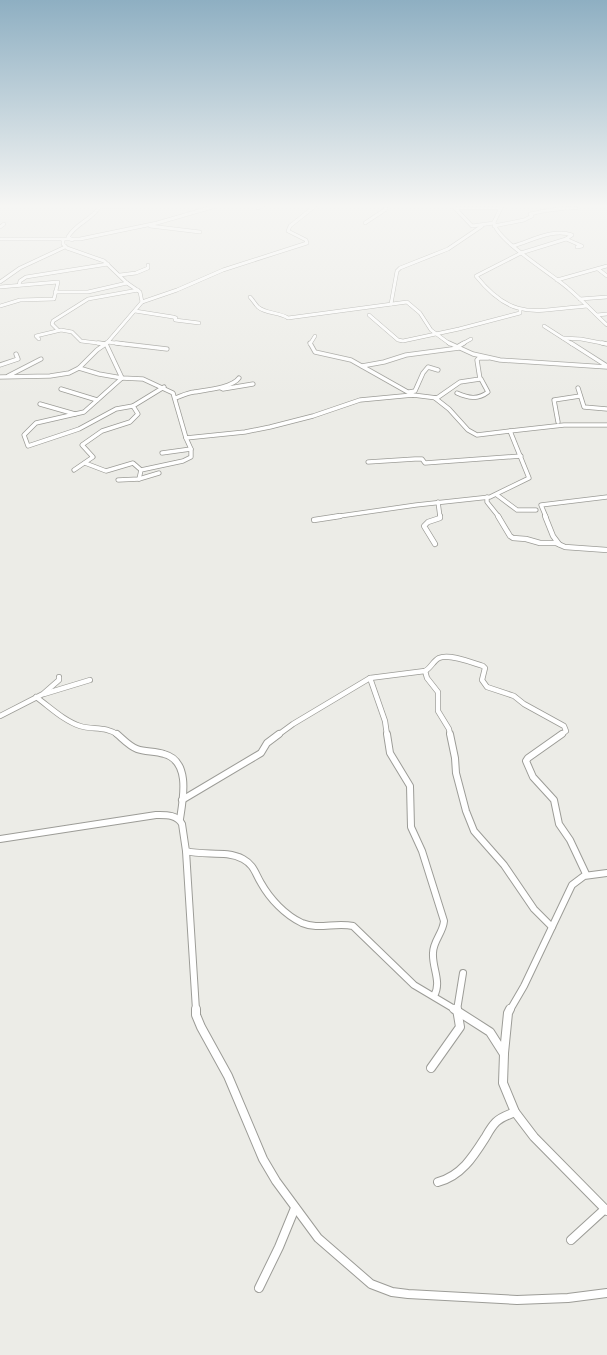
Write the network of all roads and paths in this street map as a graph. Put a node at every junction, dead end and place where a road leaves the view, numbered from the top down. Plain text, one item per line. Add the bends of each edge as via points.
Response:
1 (16, 269) edge
2 (75, 269) edge
3 (113, 269) edge
4 (145, 269) edge
5 (225, 269) edge
6 (398, 269) edge
7 (489, 269) edge
8 (543, 269) edge
9 (594, 269) edge
10 (599, 269) edge
11 (120, 276) junction
12 (607, 276) edge
13 (557, 280) junction
14 (0, 282) edge
15 (127, 283) junction
16 (19, 285) junction
17 (0, 287) edge
18 (138, 290) junction
19 (55, 292) junction
20 (250, 297) dead end
21 (607, 297) edge
22 (580, 299) junction
23 (142, 302) junction
24 (391, 304) junction
25 (0, 306) edge
26 (587, 306) junction
27 (519, 310) junction
28 (134, 311) junction
29 (369, 314) dead end
30 (607, 314) edge
31 (597, 315) junction
32 (199, 324) dead end
33 (607, 325) edge
34 (544, 326) dead end
35 (58, 330) junction
36 (436, 335) junction
37 (315, 336) dead end
38 (562, 338) junction
39 (39, 339) dead end
40 (471, 339) dead end
41 (107, 343) junction
42 (607, 344) edge
43 (458, 348) junction
44 (167, 349) dead end
45 (16, 354) dead end
46 (488, 358) junction
47 (41, 359) dead end
48 (0, 365) edge
49 (362, 366) junction
50 (607, 367) edge
51 (79, 368) junction
52 (438, 370) dead end
53 (0, 377) edge
54 (7, 377) junction
55 (122, 378) junction
56 (239, 378) dead end
57 (481, 379) junction
58 (253, 384) dead end
59 (164, 387) junction
60 (221, 388) junction
61 (578, 388) dead end
62 (61, 389) dead end
63 (408, 391) junction
64 (457, 393) dead end
65 (413, 395) junction
66 (580, 396) junction
67 (175, 398) junction
68 (435, 398) junction
69 (97, 400) junction
70 (40, 404) dead end
71 (133, 406) junction
72 (607, 409) edge
73 (78, 414) junction
74 (558, 422) dead end
75 (607, 425) edge
76 (510, 431) junction
77 (186, 438) junction
78 (191, 449) junction
79 (162, 453) dead end
80 (521, 456) junction
81 (368, 462) dead end
82 (85, 463) junction
83 (74, 470) dead end
84 (141, 470) junction
85 (159, 473) dead end
86 (139, 479) junction
87 (118, 480) dead end
88 (497, 495) junction
89 (487, 497) junction
90 (607, 497) edge
91 (438, 502) junction
92 (536, 510) dead end
93 (314, 520) dead end
94 (435, 544) dead end
95 (559, 544) junction
96 (607, 550) edge
97 (425, 671) junction
98 (59, 677) dead end
99 (370, 678) junction
100 (90, 680) dead end
101 (43, 694) junction
102 (36, 697) junction
103 (0, 716) edge
104 (182, 800) junction
105 (180, 819) junction
106 (0, 839) edge
107 (186, 851) junction
108 (607, 873) edge
109 (586, 874) junction
110 (552, 927) junction
111 (463, 973) dead end
112 (434, 996) junction
113 (457, 1010) junction
114 (504, 1054) junction
115 (431, 1068) dead end
116 (514, 1112) junction
117 (438, 1182) dead end
118 (295, 1208) junction
119 (606, 1210) edge
120 (571, 1240) dead end
121 (259, 1288) dead end
122 (607, 1293) edge

1 - 14 street
2 - 16 street via 26,277
3 - 11 street
4 - 11 street
5 - 23 street
6 - 24 street
7 - 27 street via 476,276 499,301
8 - 13 street
9 - 13 street
10 - 12 street
11 - 15 street
13 - 22 street
15 - 18 street
15 - 19 street via 88,292
16 - 17 street
16 - 19 street via 57,282
18 - 23 street
18 - 35 street via 82,302 75,309 53,321 52,324
19 - 25 street via 54,299 51,300 20,300
20 - 24 street via 258,307 278,312 288,318
21 - 22 street
22 - 26 street
23 - 28 street
24 - 36 street via 408,303 423,317
26 - 27 street
26 - 31 street
27 - 36 street via 520,313
28 - 32 street
28 - 41 street
29 - 36 street via 399,341
30 - 31 street
31 - 33 street
34 - 38 street
35 - 39 street via 36,336
35 - 41 street via 72,332 81,341
36 - 43 street
37 - 49 street via 310,344 315,352 346,358
38 - 42 street
38 - 50 street
40 - 43 street
41 - 44 street
41 - 51 street
41 - 55 street
43 - 46 street
43 - 49 street via 406,355
45 - 48 street via 18,359
46 - 50 street
46 - 57 street via 477,360
47 - 54 street
49 - 63 street via 390,384
51 - 54 street via 63,374
51 - 55 street
52 - 63 street via 428,367 415,391
53 - 54 street
55 - 59 street via 143,379
55 - 69 street
56 - 60 street
57 - 64 street via 488,389 486,394 474,398
57 - 68 street via 460,382
58 - 60 street
59 - 67 street via 173,393
59 - 71 street
60 - 67 street via 193,392
61 - 66 street
62 - 69 street
63 - 65 street
65 - 68 street
65 - 77 street via 360,400 313,416 256,430
66 - 72 street via 584,407
66 - 74 street via 554,400
67 - 77 street via 181,429
68 - 76 street via 468,430 477,435
69 - 73 street
70 - 73 street
71 - 73 street via 116,409 79,429 28,446 24,435 36,423
71 - 82 street via 138,414 131,422 96,434 82,446 93,457
75 - 76 street via 564,425
76 - 80 street
77 - 78 street
78 - 79 street
78 - 84 street via 191,457 187,459
80 - 81 street via 425,463 422,459 412,458
80 - 88 street via 529,478
82 - 83 street
82 - 84 street via 106,471 133,463
84 - 86 street
85 - 86 street
86 - 87 street
88 - 89 street
88 - 92 street via 518,511
89 - 91 street
89 - 95 street via 487,502 511,537
90 - 95 street via 541,505 553,536
91 - 93 street
91 - 94 street via 440,518 424,526
95 - 96 street via 565,547
97 - 99 street
97 - 109 street via 438,658 446,657 483,666 485,668 482,680 487,687 514,696 564,726 564,733 526,761 533,777 554,800 558,824 570,840
97 - 110 street via 438,692 438,711 449,729 456,773 474,831 504,865 534,909
98 - 101 street via 59,680
99 - 104 street via 345,690 293,724 270,740 261,753
99 - 112 street via 386,721 390,753 410,786 411,824 444,921 433,951 438,989
100 - 101 street
101 - 102 street
102 - 103 street
102 - 104 street via 72,722 88,728 110,730 137,749 173,758 182,774
104 - 105 street
105 - 106 street via 156,814
105 - 107 street via 183,824
107 - 112 street via 231,856 248,861 266,891 295,920 314,926 353,926 414,985
107 - 118 street via 196,1015 228,1076 263,1159
108 - 109 street
109 - 110 street via 572,884
110 - 114 street via 508,1013
111 - 113 street
112 - 113 street
113 - 114 street via 490,1032
113 - 115 street via 459,1030
114 - 116 street via 503,1083
116 - 117 street via 494,1124 461,1169 446,1181
116 - 119 street via 534,1137
118 - 121 street
118 - 122 street via 332,1251 371,1284 392,1292 517,1300
119 - 120 street

